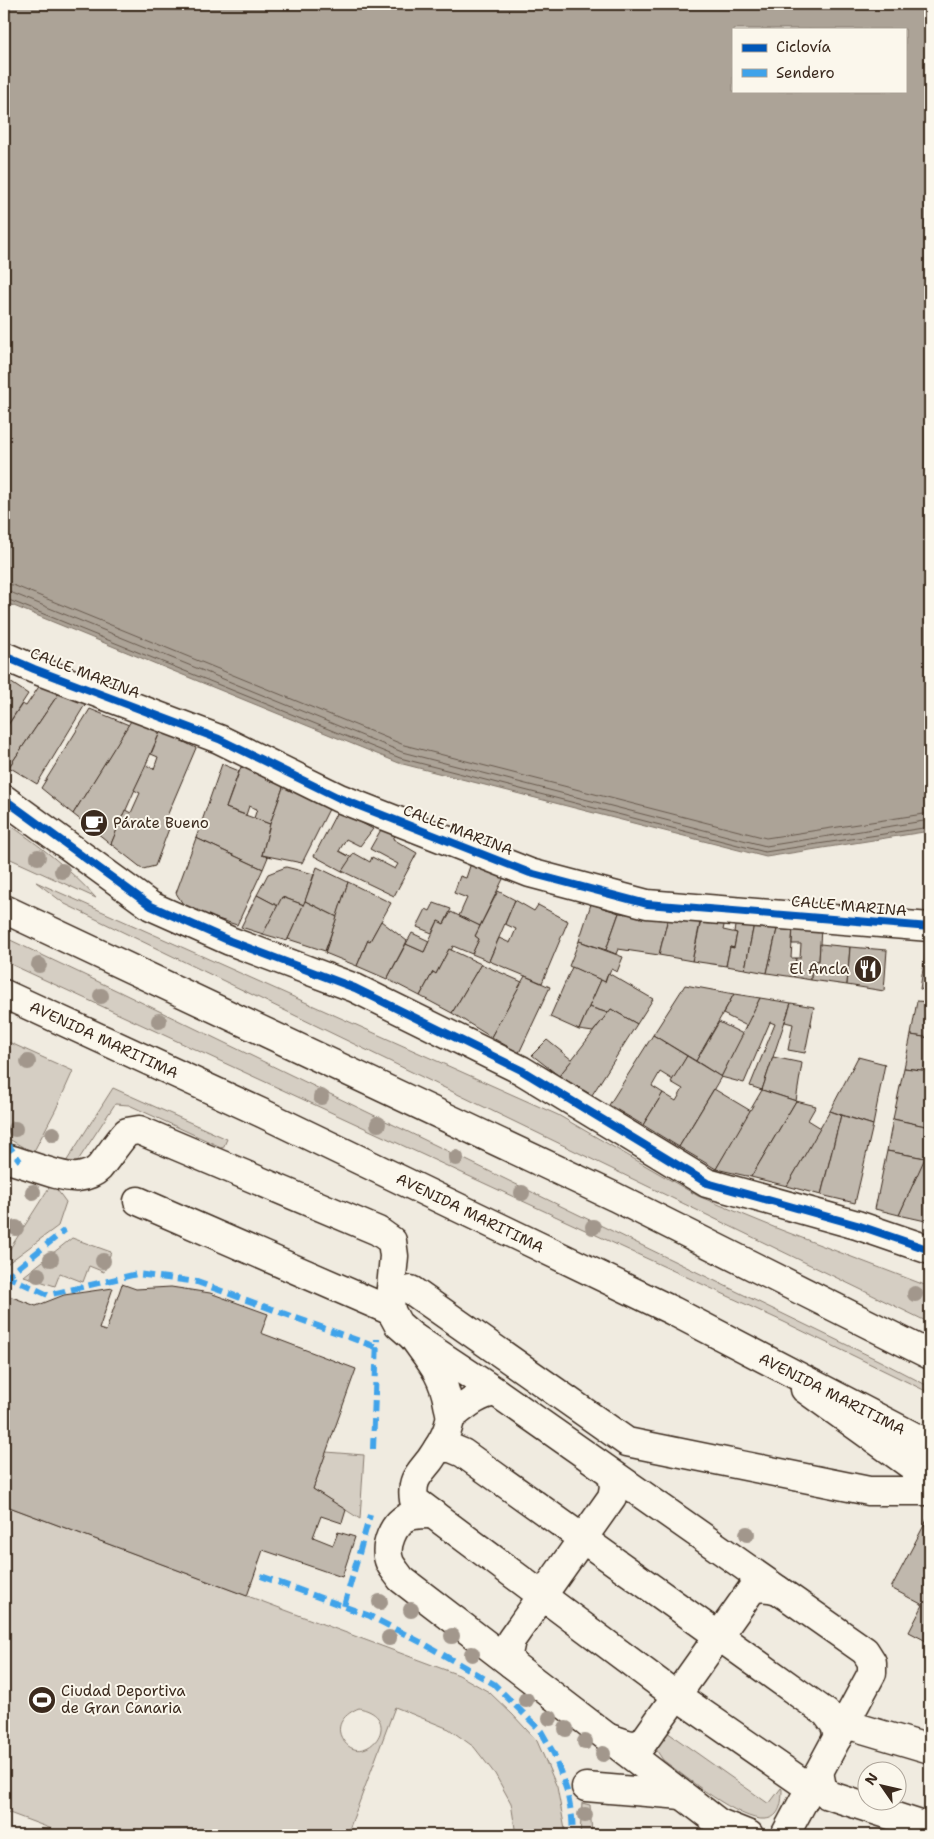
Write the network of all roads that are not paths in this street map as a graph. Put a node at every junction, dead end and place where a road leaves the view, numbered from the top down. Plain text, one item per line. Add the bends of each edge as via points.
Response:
1 (4, 656) edge
2 (4, 799) edge
3 (4, 909) edge
4 (930, 926) edge
5 (4, 994) edge
6 (4, 1158) edge
7 (138, 1201) dead end
8 (930, 1250) edge
9 (411, 1290) dead end
10 (391, 1311) junction
11 (413, 1337) junction
12 (757, 1355) junction
13 (930, 1355) edge
14 (496, 1392) junction
15 (451, 1417) junction
16 (930, 1445) edge
17 (438, 1448) junction
18 (612, 1474) junction
19 (930, 1479) edge
20 (930, 1491) edge
21 (433, 1514) junction
22 (583, 1538) junction
23 (778, 1590) junction
24 (542, 1596) junction
25 (718, 1636) junction
26 (512, 1664) junction
27 (676, 1695) junction
28 (840, 1733) junction
29 (607, 1737) junction
30 (930, 1749) edge
31 (812, 1782) junction
32 (586, 1786) dead end
33 (682, 1795) junction
34 (930, 1828) edge
35 (749, 1835) edge
36 (785, 1835) edge

1 - 4 main road, CALLE MARINA via 219,739 339,798 530,873 647,904
2 - 8 main road via 152,906 230,941 355,988 495,1057 707,1183 857,1225
3 - 13 main road via 615,1197
5 - 12 main road, AVENIDA MARITIMA via 282,1122 673,1311
6 - 10 main road via 77,1178 98,1169 128,1132 139,1130 369,1227 392,1241
7 - 10 main road
9 - 20 main road via 627,1442 869,1491
10 - 11 main road via 398,1324
11 - 14 main road
11 - 15 main road via 445,1386
12 - 16 main road, AVENIDA MARITIMA
12 - 19 main road
14 - 15 main road via 485,1393
14 - 18 main road
15 - 17 main road
17 - 21 main road via 414,1480 413,1490 414,1500
17 - 22 main road via 451,1448 463,1453
18 - 22 main road via 612,1497
18 - 23 main road
21 - 24 main road
21 - 26 main road via 402,1520 392,1534 388,1549 390,1562 401,1579
22 - 24 main road
22 - 25 main road
23 - 25 main road via 766,1587 752,1589
23 - 28 main road via 865,1652 872,1662 872,1673
24 - 26 main road via 511,1640 508,1654
24 - 27 main road
25 - 27 main road
25 - 28 main road via 826,1713
26 - 29 main road
27 - 29 main road via 642,1744 630,1745
27 - 31 main road
28 - 30 main road via 848,1726 856,1727
28 - 31 main road
29 - 33 main road
31 - 34 main road
31 - 36 main road via 819,1799 804,1810
31 - 36 main road via 794,1786 794,1808
32 - 33 main road
33 - 35 main road via 720,1823

